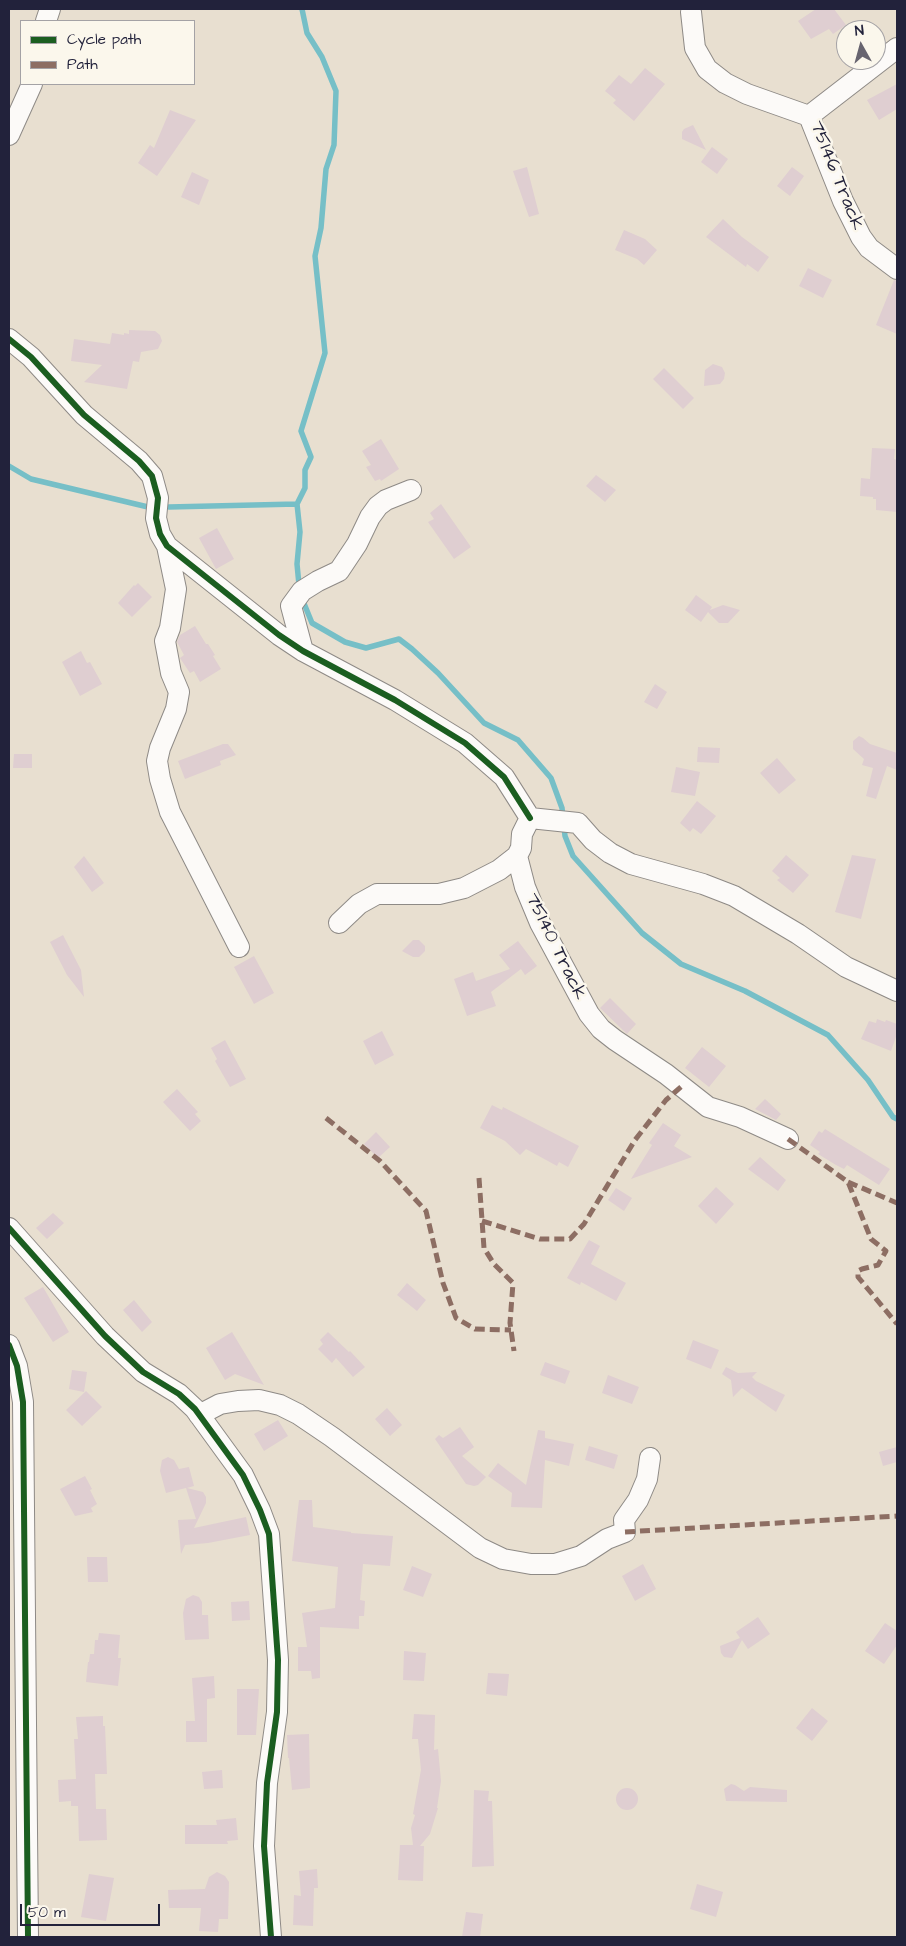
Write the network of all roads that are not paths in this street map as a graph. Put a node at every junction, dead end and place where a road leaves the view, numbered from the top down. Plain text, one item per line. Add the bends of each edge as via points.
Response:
1 (691, 12) dead end
2 (897, 48) edge
3 (32, 85) edge
4 (809, 116) junction
5 (9, 135) edge
6 (897, 269) edge
7 (9, 339) edge
8 (411, 490) dead end
9 (167, 546) junction
10 (303, 651) junction
11 (530, 818) junction
12 (518, 856) junction
13 (339, 923) dead end
14 (239, 947) dead end
15 (897, 991) edge
16 (788, 1139) dead end
17 (9, 1228) edge
18 (9, 1344) edge
19 (199, 1414) junction
20 (650, 1458) dead end
21 (28, 1937) edge
22 (271, 1937) edge

1 - 4 street via 695,48 707,69 747,94
2 - 4 street, 75146 Track
3 - 5 street
4 - 6 street, 75146 Track via 860,237
7 - 9 street via 31,357 84,415 152,476 158,498 156,518
8 - 10 street via 378,506 339,570 302,591 291,606
9 - 10 street
9 - 14 street via 176,589 165,641 180,692 157,761 160,779 170,812
10 - 11 street via 395,700 465,743 504,777
11 - 12 street, 75140 Track via 522,834
11 - 15 street via 578,823 593,840 631,864 734,896 846,967
12 - 13 street via 464,888 439,894 377,894 358,904
12 - 16 street, 75140 Track via 525,887 540,923 589,1014 601,1028 708,1107 740,1117
17 - 19 street via 105,1336 143,1372 179,1394
18 - 21 street via 17,1366 24,1420
19 - 20 street via 220,1404 238,1401 259,1400 280,1405 332,1437 480,1548 503,1559 531,1564 556,1564 581,1556 625,1532 624,1520 647,1479
19 - 22 street via 243,1475 269,1534 278,1660 277,1712 267,1783 264,1846

